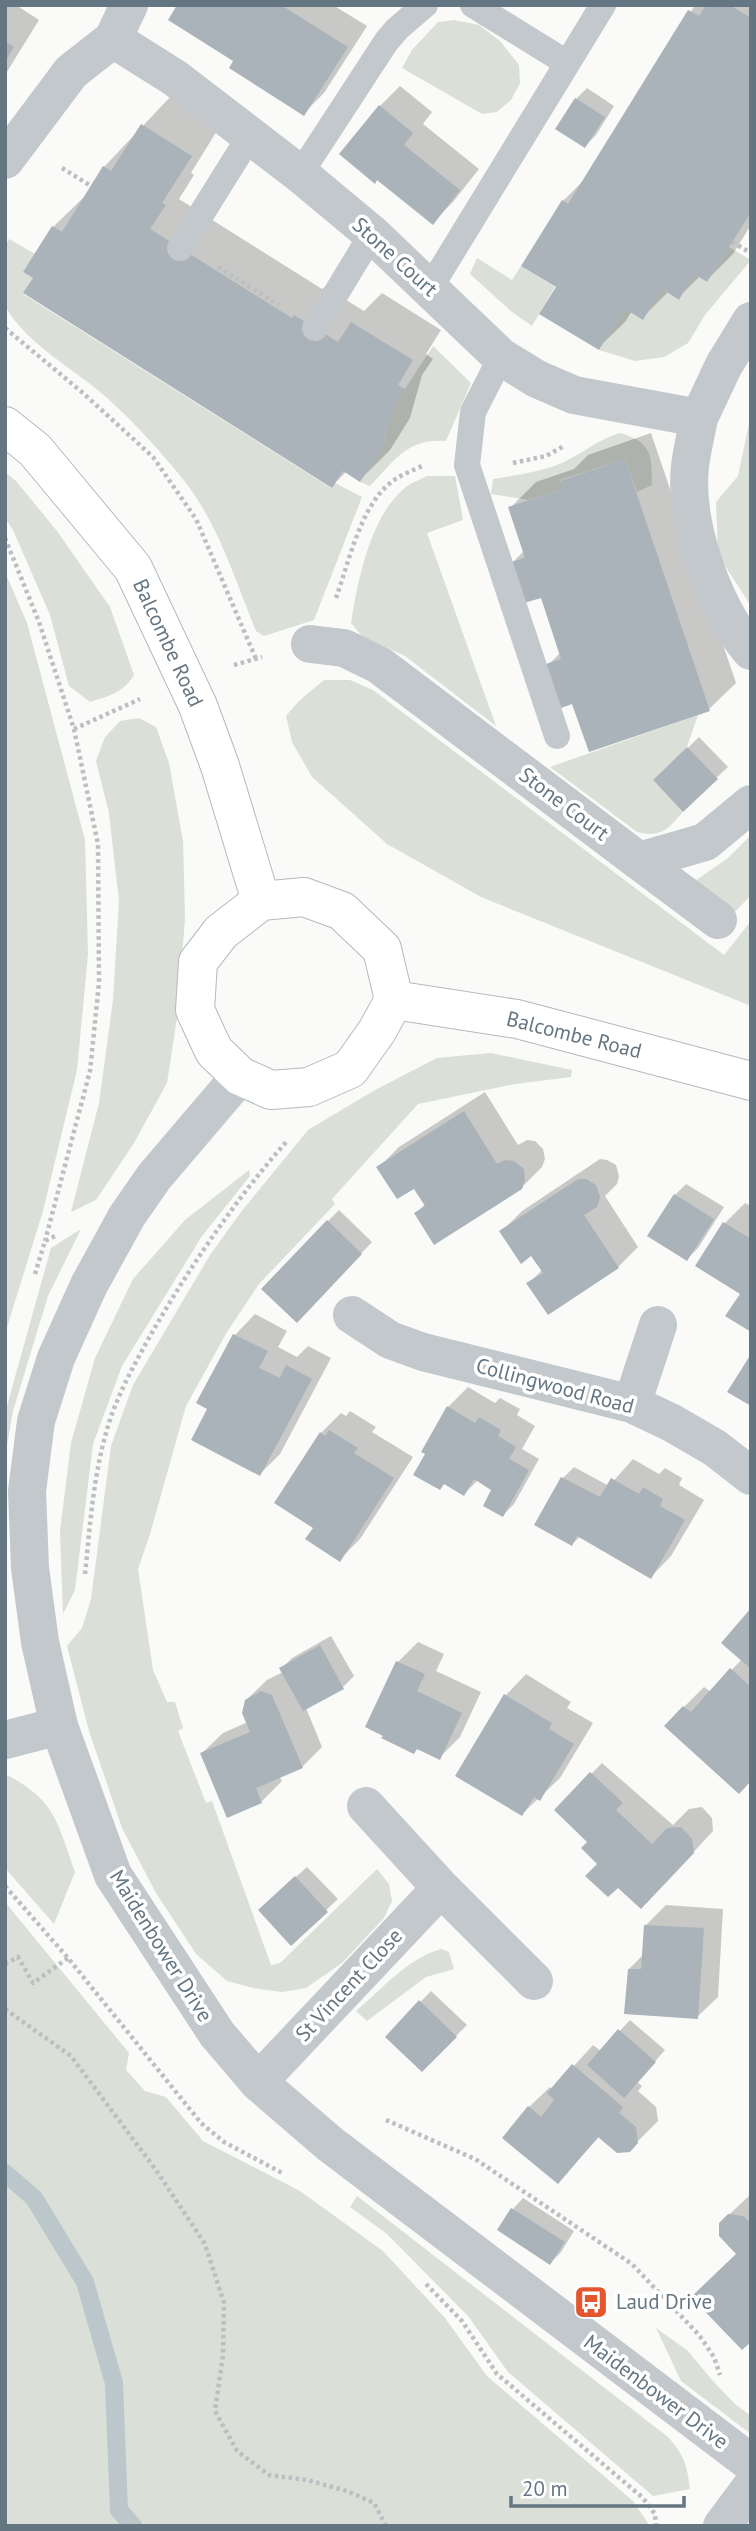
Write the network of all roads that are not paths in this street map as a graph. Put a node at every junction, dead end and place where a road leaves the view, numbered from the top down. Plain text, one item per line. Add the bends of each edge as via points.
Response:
1 (129, 5) edge
2 (425, 5) edge
3 (473, 5) edge
4 (603, 5) edge
5 (114, 39) junction
6 (567, 63) junction
7 (250, 136) junction
8 (5, 160) edge
9 (300, 174) junction
10 (372, 234) junction
11 (181, 246) road end
12 (430, 288) junction
13 (751, 320) edge
14 (316, 325) road end
15 (501, 357) junction
16 (699, 418) junction
17 (5, 426) edge
18 (310, 644) road end
19 (751, 651) edge
20 (557, 736) dead end
21 (751, 804) edge
22 (639, 860) junction
23 (261, 901) junction
24 (718, 920) dead end
25 (394, 1000) junction
26 (240, 1076) junction
27 (751, 1081) edge
28 (352, 1315) dead end
29 (658, 1325) dead end
30 (632, 1404) junction
31 (751, 1476) edge
32 (59, 1726) junction
33 (5, 1740) edge
34 (366, 1806) dead end
35 (441, 1888) junction
36 (534, 1982) dead end
37 (258, 2082) junction
38 (751, 2463) edge
39 (751, 2487) edge
40 (722, 2526) edge

1 - 5 street
2 - 9 lane via 386,42
3 - 6 lane
4 - 6 lane
5 - 7 street, Stone Court via 175,78
5 - 8 street via 71,72
6 - 12 lane
7 - 9 street, Stone Court
7 - 11 lane
9 - 10 street, Stone Court
10 - 12 street, Stone Court
10 - 14 lane
12 - 15 street, Stone Court
13 - 16 street
15 - 16 street, Stone Court via 574,395
15 - 20 lane via 473,412 467,465
16 - 19 street via 690,467 699,545 714,589 737,635
17 - 23 main road, Balcombe Road via 35,450 133,568 186,678 220,766
18 - 22 street, Stone Court via 344,648 379,665
21 - 22 street via 705,842
22 - 24 street, Stone Court
23 - 25 main road via 304,897 342,911 382,949
23 - 26 main road via 221,932 198,962 195,1010 214,1051
25 - 26 main road via 349,1069 309,1087 271,1090
25 - 27 main road, Balcombe Road via 517,1019
26 - 32 street, Maidenbower Drive via 127,1216 89,1284 36,1421 27,1491 30,1568 40,1642
28 - 30 street, Collingwood Road via 390,1340 423,1352
29 - 30 street
30 - 31 street, Collingwood Road via 715,1448
32 - 33 street
32 - 37 street, Maidenbower Drive via 113,1875 217,2034
34 - 35 street
35 - 36 street
35 - 37 street, St Vincent Close
37 - 38 street, Maidenbower Drive via 348,2158
39 - 40 street

